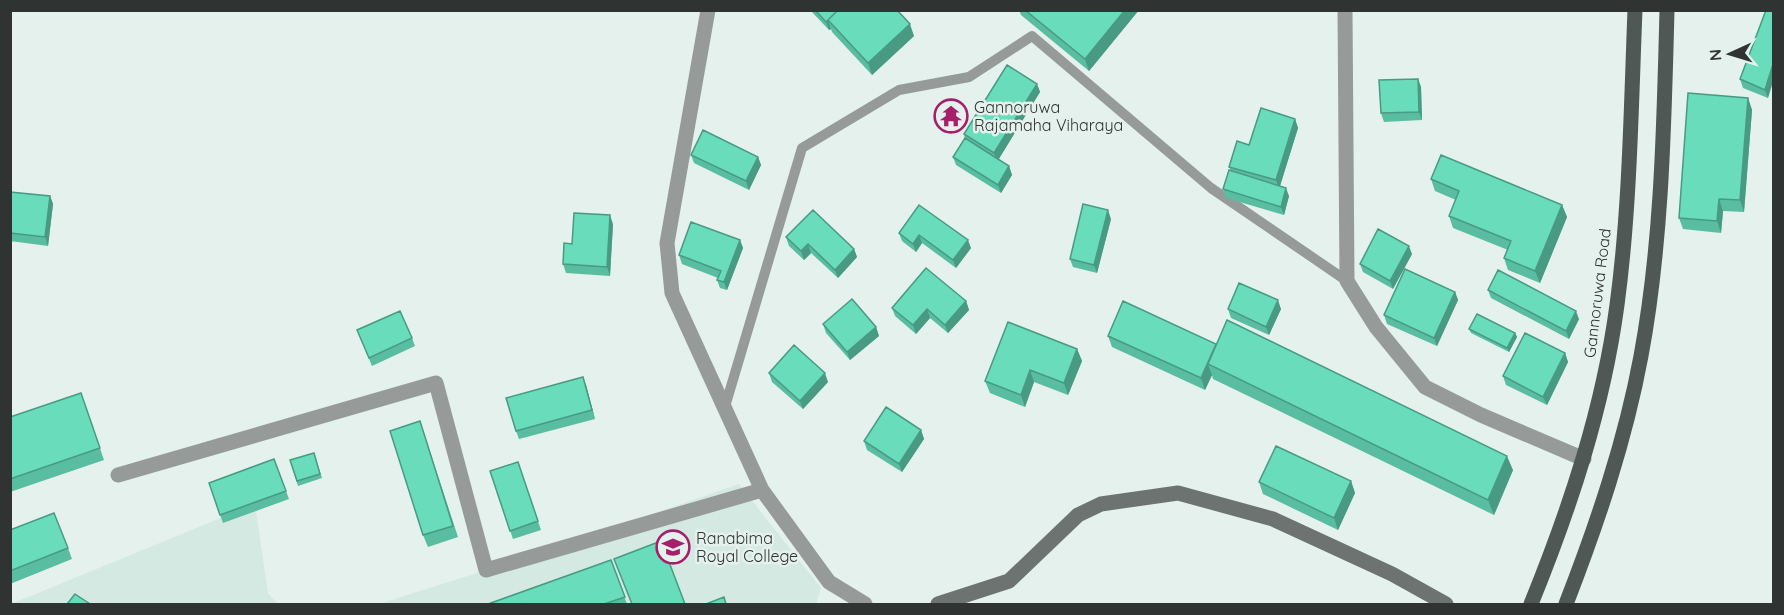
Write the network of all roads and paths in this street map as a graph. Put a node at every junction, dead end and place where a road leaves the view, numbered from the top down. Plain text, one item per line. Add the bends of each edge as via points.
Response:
1 (708, 10) edge
2 (1345, 10) edge
3 (1635, 10) edge
4 (1667, 10) edge
5 (1347, 281) junction
6 (724, 410) junction
7 (1584, 459) junction
8 (118, 475) dead end
9 (762, 490) junction
10 (865, 604) edge
11 (938, 604) edge
12 (1446, 604) edge
13 (1531, 604) edge
14 (1566, 604) edge

1 - 6 street via 667,243 672,293
2 - 5 street
3 - 7 main road, Gannoruwa Road via 1628,176 1617,304
4 - 14 main road via 1660,174 1641,356 1615,465
5 - 6 lane via 1211,188 1032,36 969,77 899,90 802,148
5 - 7 street via 1376,327 1425,387
6 - 9 street
7 - 13 main road, Gannoruwa Road
8 - 9 street via 436,382 486,570
9 - 10 street via 829,582
11 - 12 street via 1009,581 1078,515 1101,504 1178,493 1273,519 1392,574

